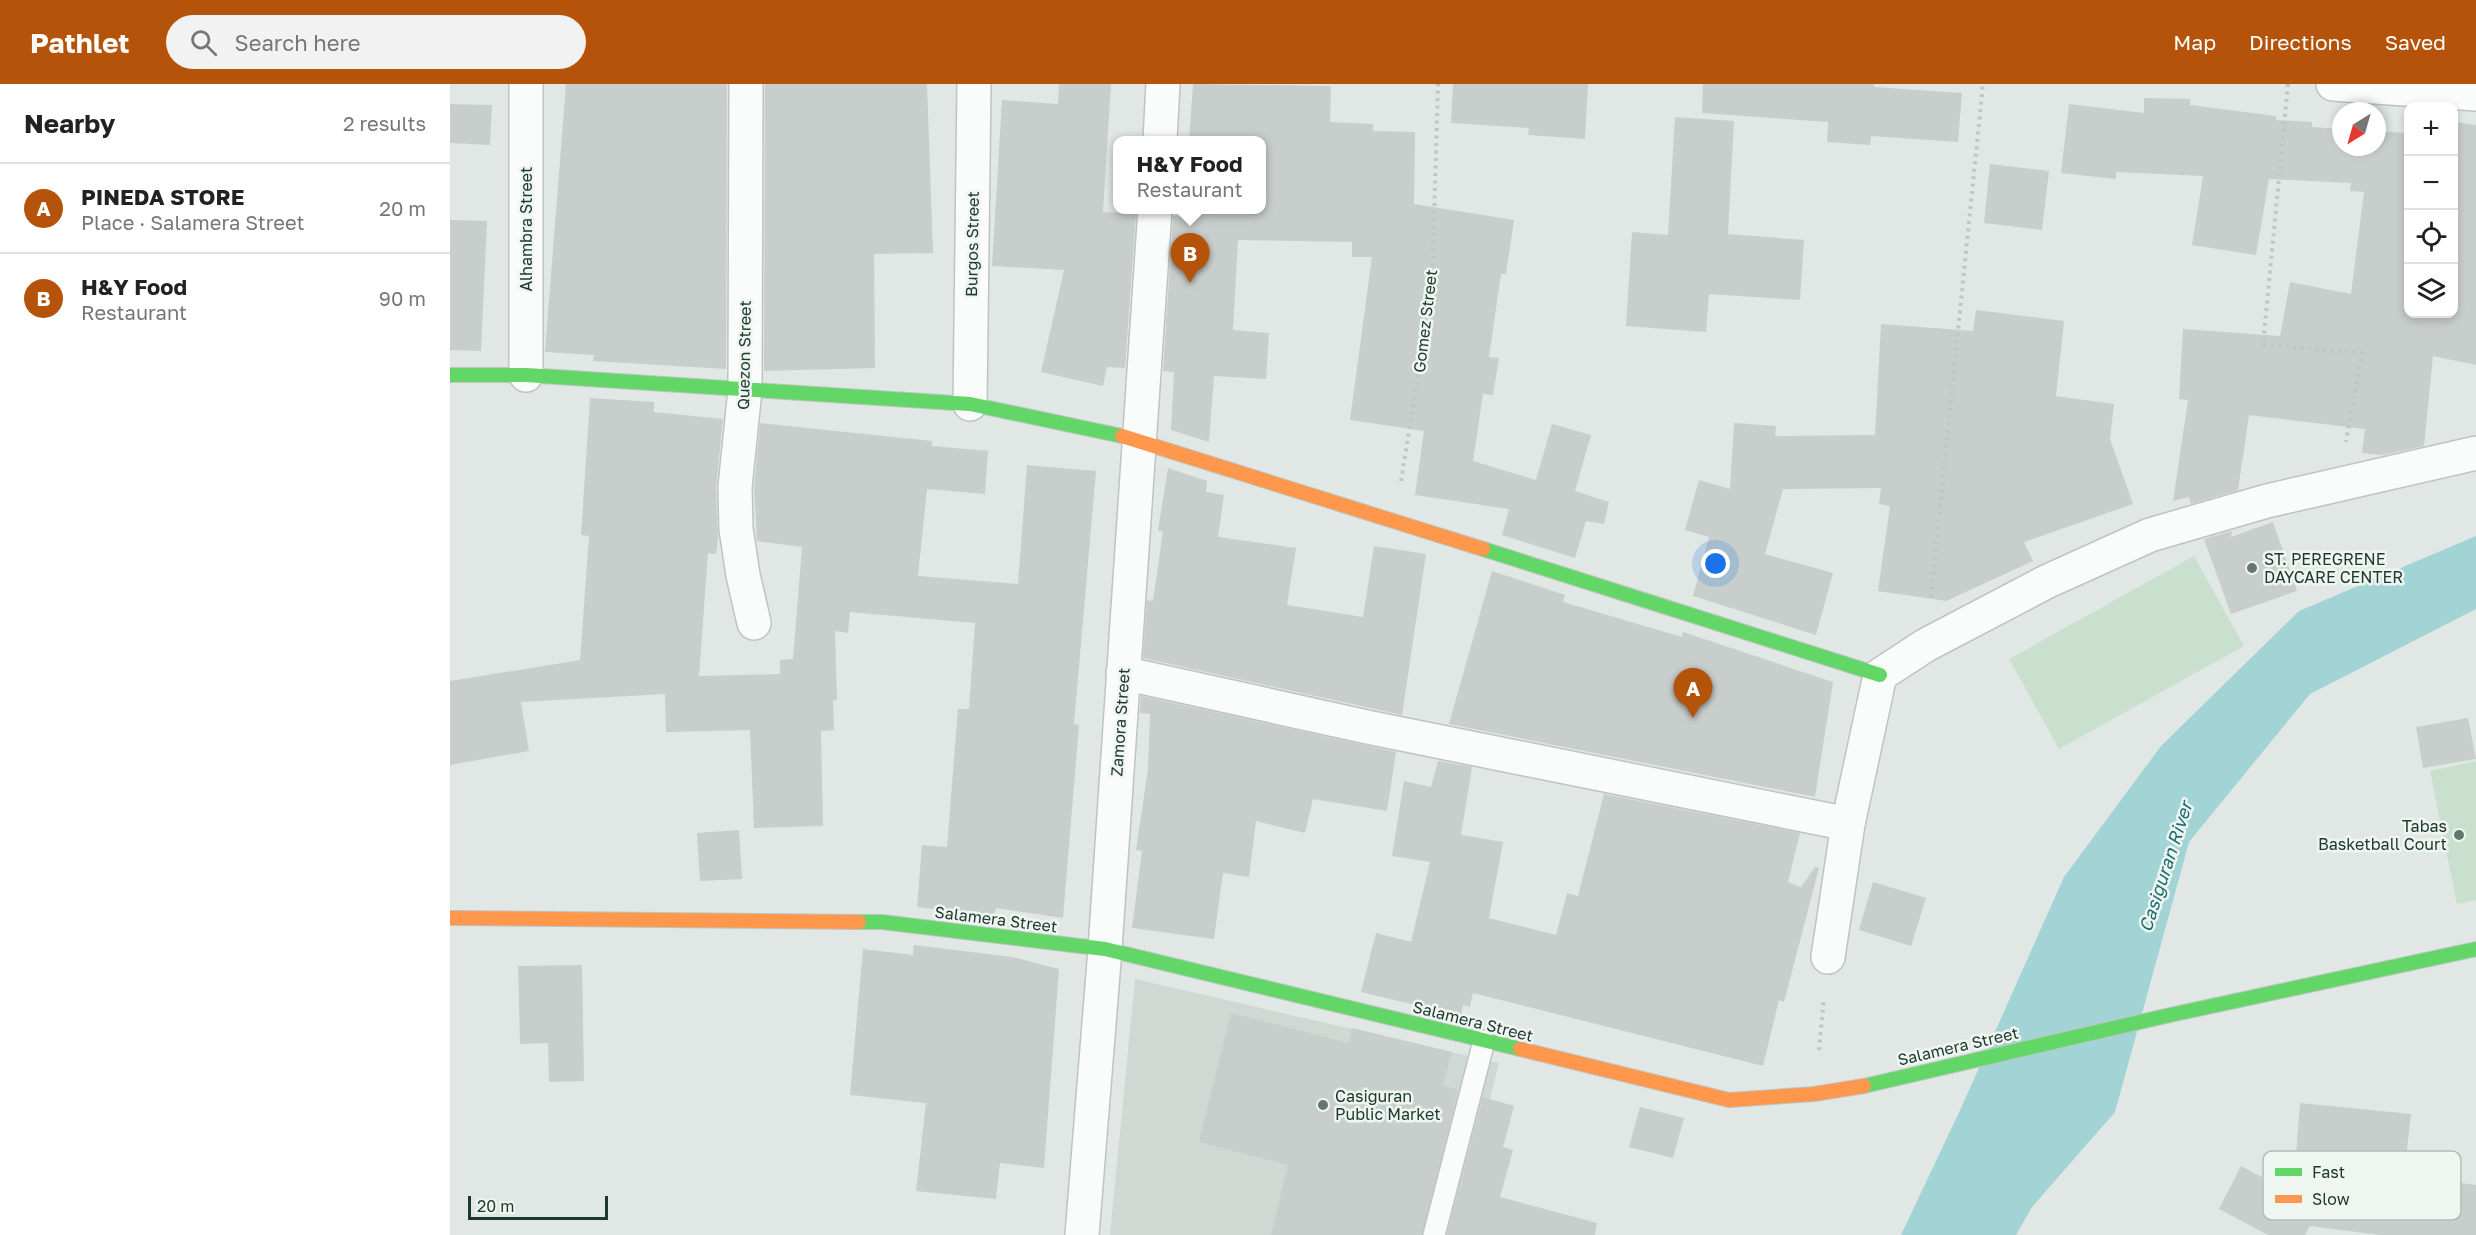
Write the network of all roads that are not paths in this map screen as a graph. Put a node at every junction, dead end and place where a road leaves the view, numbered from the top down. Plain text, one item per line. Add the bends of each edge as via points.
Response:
1 (526, 84) edge
2 (746, 84) edge
3 (974, 84) edge
4 (1163, 84) edge
5 (2333, 84) edge
6 (2476, 94) edge
7 (1160, 136) edge
8 (1155, 214) edge
9 (450, 375) edge
10 (526, 375) junction
11 (745, 390) junction
12 (970, 404) junction
13 (1141, 440) junction
14 (2476, 453) edge
15 (754, 623) dead end
16 (1123, 672) junction
17 (1880, 675) junction
18 (1848, 825) junction
19 (450, 918) edge
20 (1105, 949) junction
21 (2476, 949) edge
22 (1828, 957) road end
23 (1484, 1041) junction
24 (1082, 1235) edge
25 (1434, 1235) edge

1 - 10 street, Alhambra Street
2 - 11 street, Quezon Street
3 - 12 street, Burgos Street
4 - 7 street
5 - 6 street
8 - 13 street, Zamora Street
9 - 10 street
10 - 11 street
11 - 12 street
11 - 15 street, Quezon Street via 735,487 736,529
12 - 13 street
13 - 16 street, Zamora Street
13 - 17 street
14 - 17 street via 2267,501 2150,534 2046,582 1926,645
16 - 18 street via 1368,727
16 - 20 street, Zamora Street
17 - 18 street
18 - 22 street
19 - 20 street, Salamera Street via 882,922
20 - 23 street, Salamera Street
20 - 24 street, Zamora Street
21 - 23 street, Salamera Street via 2215,1003 1901,1077 1766,1100 1729,1100
23 - 25 lane

